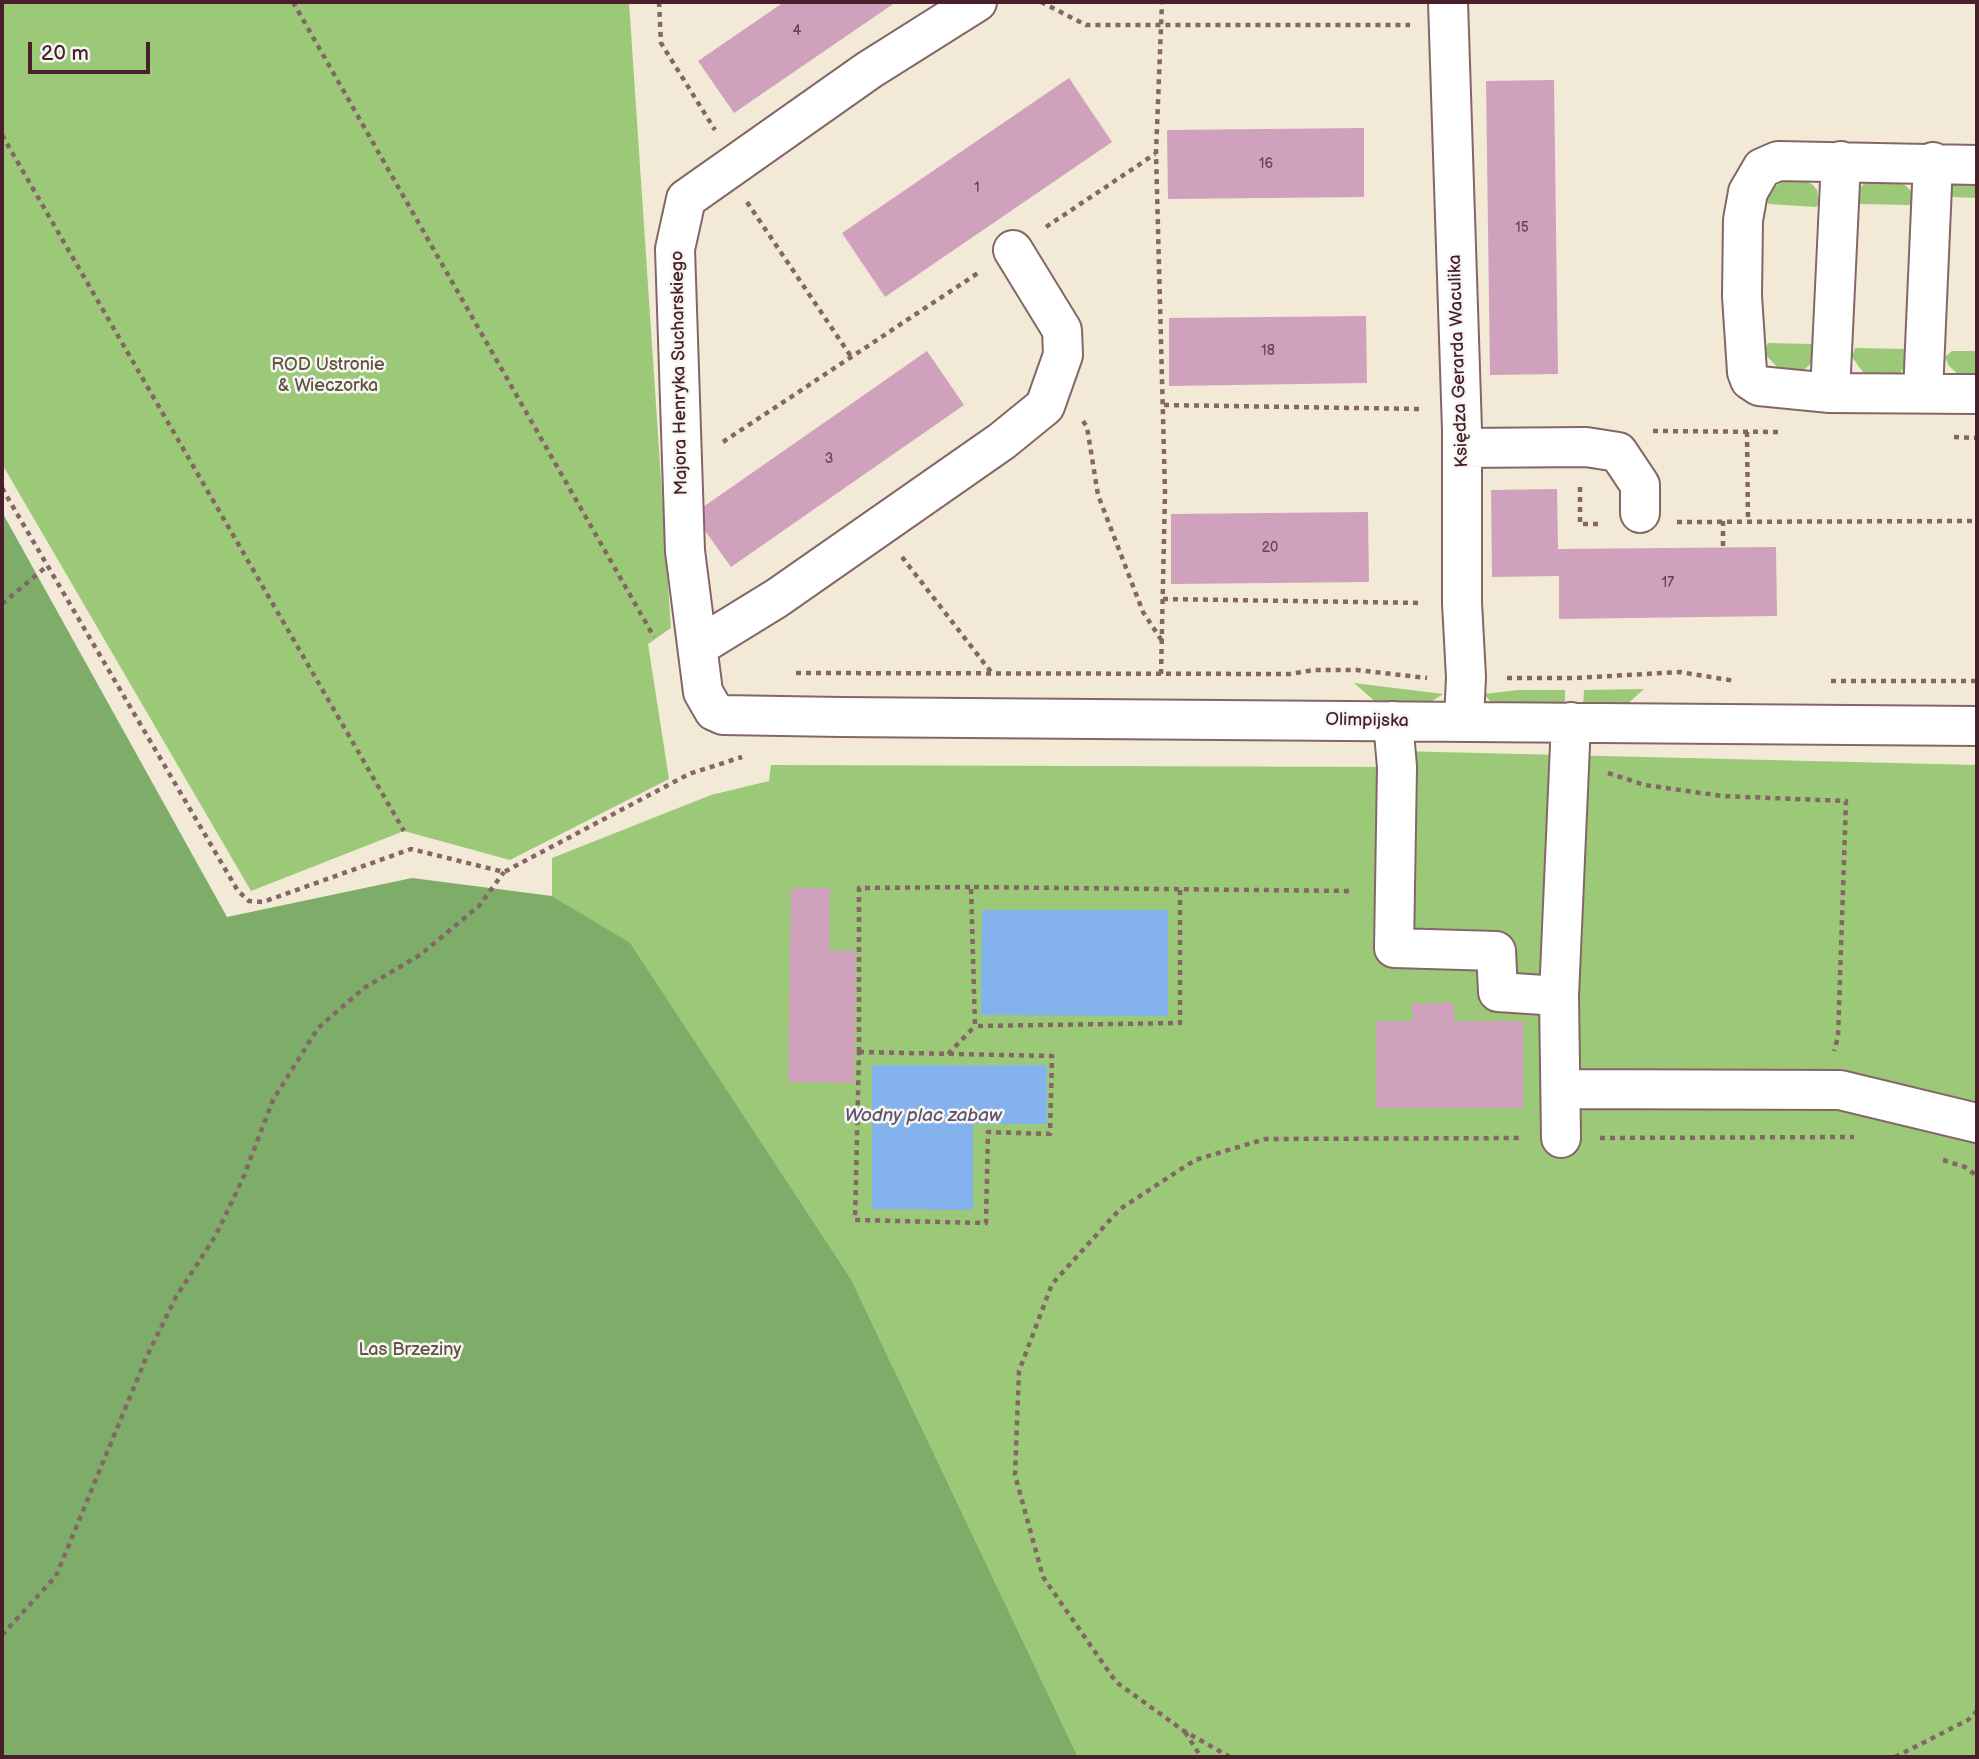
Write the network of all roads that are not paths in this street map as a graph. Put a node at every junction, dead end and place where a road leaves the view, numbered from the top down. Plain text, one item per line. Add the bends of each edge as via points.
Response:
1 (977, 2) edge
2 (1449, 13) edge
3 (1841, 161) junction
4 (1933, 162) junction
5 (1977, 164) edge
6 (1013, 250) road end
7 (1830, 393) junction
8 (1923, 393) junction
9 (1977, 394) edge
10 (1462, 448) junction
11 (1639, 520) road end
12 (701, 663) junction
13 (757, 716) joint
14 (1394, 721) junction
15 (1464, 721) junction
16 (1571, 722) junction
17 (1977, 726) edge
18 (1559, 996) junction
19 (1561, 1088) junction
20 (1977, 1123) edge
21 (1561, 1138) road end

1 - 12 street, Majora Henryka Sucharskiego via 869,70 686,200 676,249 682,468 685,551
2 - 10 street, Księdza Gerarda Waculika
3 - 4 street
3 - 7 street
3 - 7 street via 1778,161 1762,168 1748,192 1743,220 1742,330 1750,380 1759,386
4 - 5 street
4 - 8 street
6 - 12 street via 1062,330 1063,355 1045,406 777,598
7 - 8 street
8 - 9 street
10 - 11 street via 1580,447 1618,452 1640,485
10 - 15 street, Księdza Gerarda Waculika
12 - 13 street, Majora Henryka Sucharskiego via 705,698 714,711
13 - 14 street, Olimpijska
14 - 15 street, Olimpijska
14 - 18 street via 1394,948 1496,951 1498,992
15 - 16 street, Olimpijska
16 - 17 street, Olimpijska
16 - 18 street
18 - 19 street
19 - 20 street via 1840,1090
19 - 21 street

